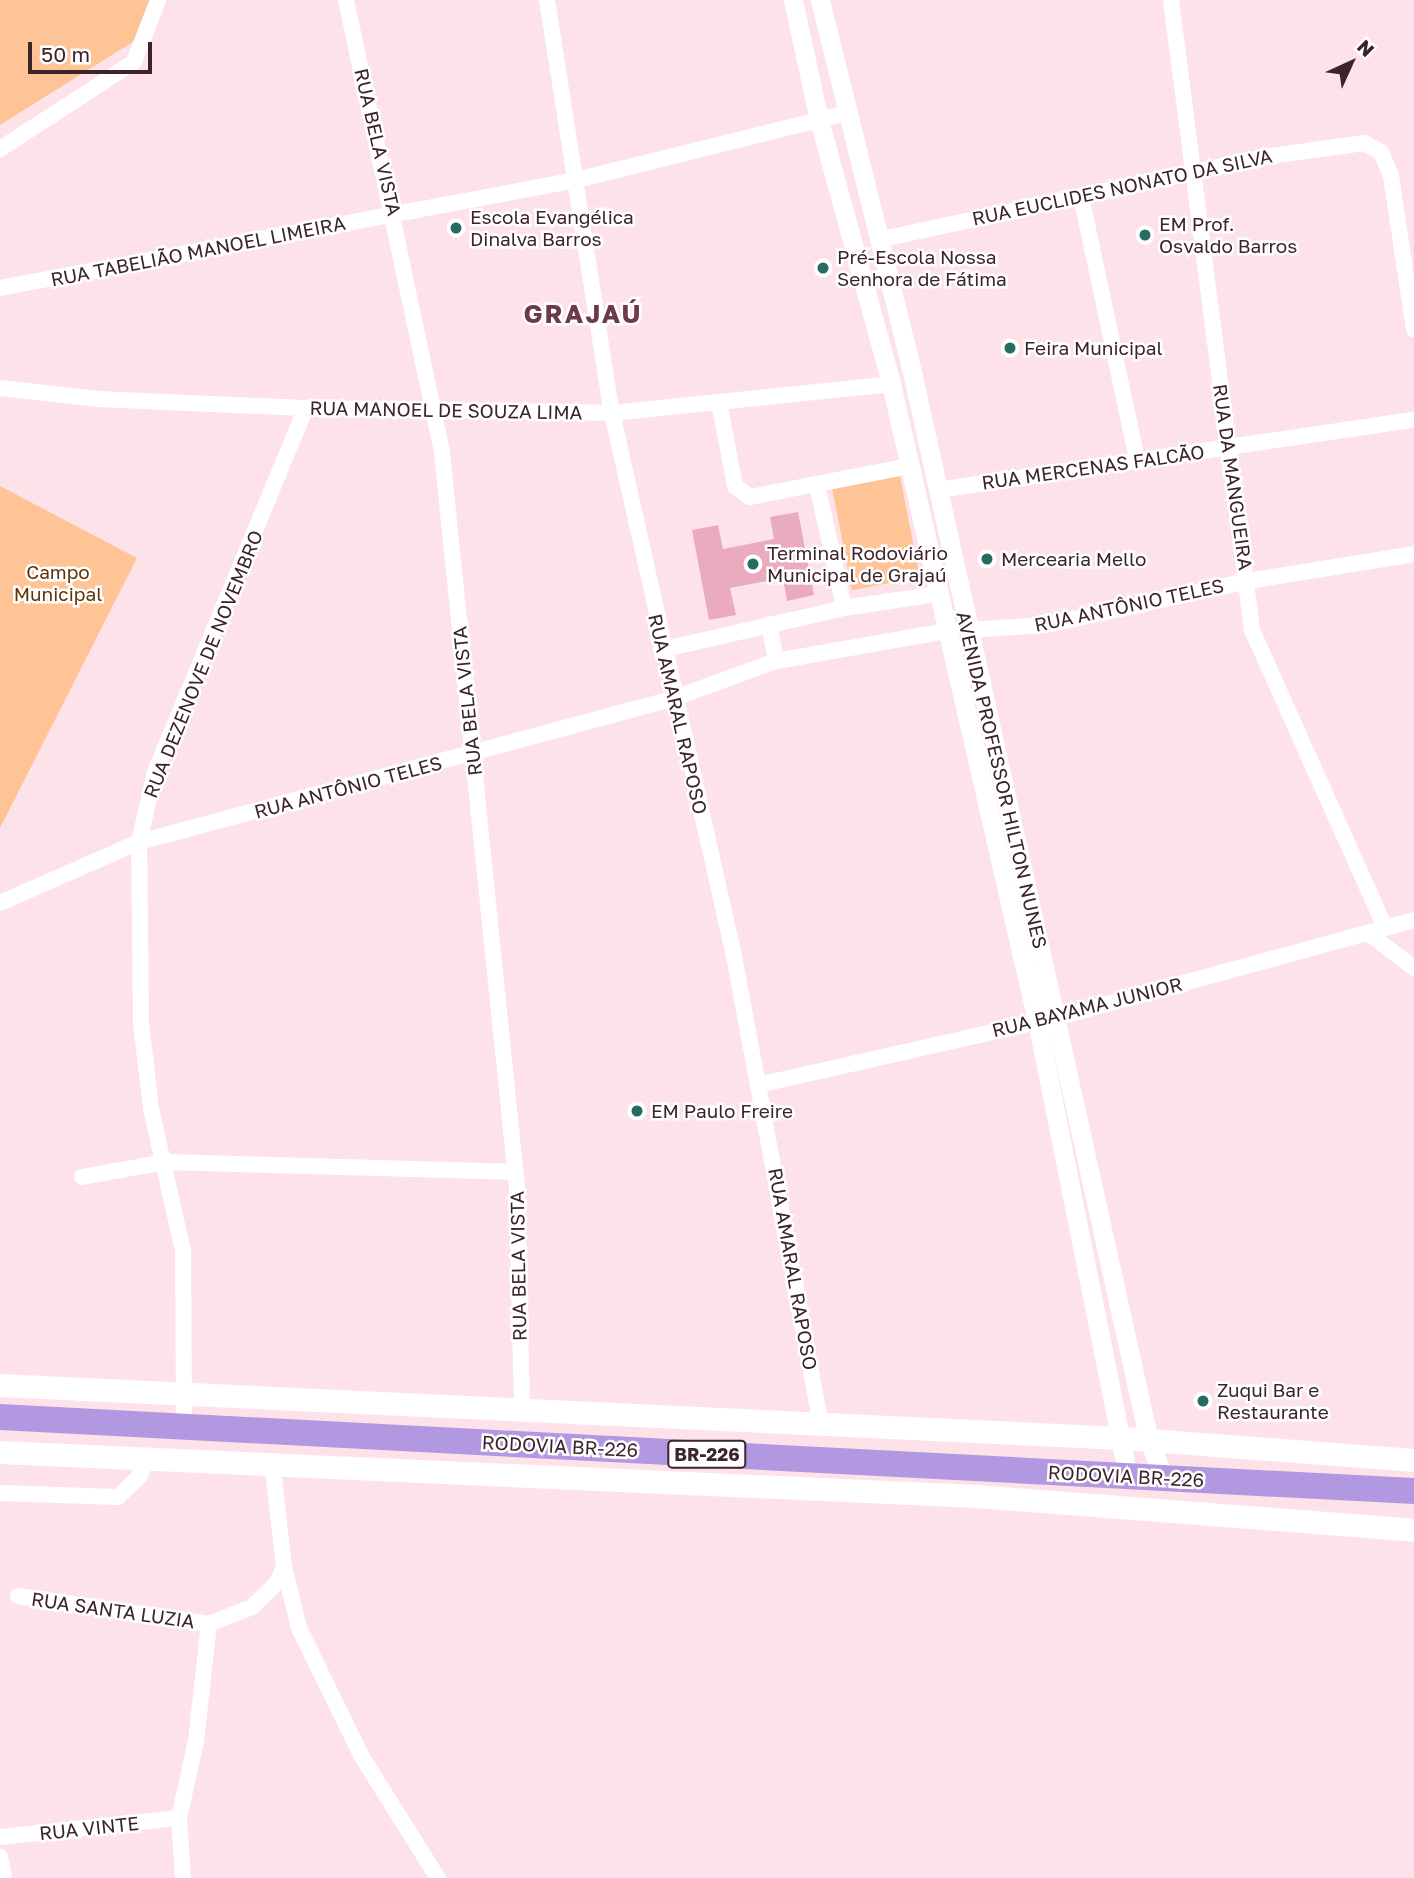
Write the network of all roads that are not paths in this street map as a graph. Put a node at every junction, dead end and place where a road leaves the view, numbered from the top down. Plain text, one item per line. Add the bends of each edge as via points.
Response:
1 (158, 0) edge
2 (346, 0) edge
3 (547, 0) edge
4 (793, 0) edge
5 (820, 0) edge
6 (1171, 0) edge
7 (846, 113) junction
8 (819, 120) junction
9 (0, 149) edge
10 (1195, 171) junction
11 (572, 181) junction
12 (1081, 196) junction
13 (394, 212) junction
14 (882, 239) junction
15 (0, 288) edge
16 (1414, 329) edge
17 (914, 381) junction
18 (891, 384) junction
19 (0, 388) edge
20 (719, 402) junction
21 (306, 408) junction
22 (431, 408) junction
23 (611, 413) junction
24 (1414, 420) edge
25 (1226, 448) junction
26 (1137, 459) junction
27 (932, 460) junction
28 (910, 466) junction
29 (817, 485) junction
30 (938, 490) junction
31 (1414, 554) edge
32 (1248, 581) junction
33 (959, 591) junction
34 (938, 594) junction
35 (844, 608) junction
36 (769, 624) junction
37 (969, 630) junction
38 (947, 631) junction
39 (661, 650) junction
40 (776, 661) junction
41 (672, 699) junction
42 (472, 754) junction
43 (139, 842) junction
44 (0, 903) edge
45 (1414, 920) edge
46 (1385, 928) junction
47 (1368, 933) junction
48 (1414, 968) edge
49 (1046, 1020) junction
50 (758, 1085) junction
51 (165, 1162) junction
52 (515, 1172) junction
53 (82, 1177) dead end
54 (0, 1385) edge
55 (185, 1393) junction
56 (522, 1411) junction
57 (0, 1417) edge
58 (821, 1425) junction
59 (184, 1427) junction
60 (1122, 1438) junction
61 (1149, 1441) junction
62 (0, 1452) edge
63 (148, 1457) junction
64 (1414, 1460) edge
65 (272, 1461) junction
66 (1128, 1476) junction
67 (1164, 1478) junction
68 (1414, 1491) edge
69 (0, 1493) edge
70 (1414, 1530) edge
71 (284, 1567) junction
72 (18, 1596) dead end
73 (209, 1624) junction
74 (179, 1818) junction
75 (0, 1837) edge
76 (0, 1857) edge
77 (4, 1878) edge
78 (183, 1878) edge
79 (438, 1878) edge

1 - 9 street via 134,62
2 - 13 street, RUA BELA VISTA
3 - 11 street, RUA AMARAL RAPOSO
4 - 8 street, AVENIDA PROFESSOR HILTON NUNES
5 - 7 street, AVENIDA PROFESSOR HILTON NUNES
6 - 10 street, RUA DA MANGUEIRA
7 - 8 street, RUA TABELIÃO MANOEL LIMEIRA
7 - 14 street, AVENIDA PROFESSOR HILTON NUNES
8 - 11 street, RUA TABELIÃO MANOEL LIMEIRA
8 - 18 street, AVENIDA PROFESSOR HILTON NUNES
10 - 12 street, RUA EUCLIDES NONATO DA SILVA
10 - 16 street, RUA EUCLIDES NONATO DA SILVA via 1364,143 1381,152 1391,176
10 - 25 street, RUA DA MANGUEIRA
11 - 13 street, RUA TABELIÃO MANOEL LIMEIRA
11 - 23 street, RUA AMARAL RAPOSO
12 - 14 street, RUA EUCLIDES NONATO DA SILVA
12 - 26 street
13 - 15 street, RUA TABELIÃO MANOEL LIMEIRA via 267,242
13 - 22 street, RUA BELA VISTA
14 - 17 street, AVENIDA PROFESSOR HILTON NUNES
17 - 18 street
17 - 27 street, AVENIDA PROFESSOR HILTON NUNES
18 - 20 street, RUA MANOEL DE SOUZA LIMA
18 - 28 street, AVENIDA PROFESSOR HILTON NUNES
19 - 21 street, RUA MANOEL DE SOUZA LIMA via 98,399
20 - 23 street, RUA MANOEL DE SOUZA LIMA
20 - 29 street via 735,486 742,493 762,498
21 - 22 street, RUA MANOEL DE SOUZA LIMA
21 - 43 street, RUA DEZENOVE DE NOVEMBRO via 155,772
22 - 23 street, RUA MANOEL DE SOUZA LIMA
22 - 42 street, RUA BELA VISTA via 442,453
23 - 39 street, RUA AMARAL RAPOSO
24 - 25 street, RUA MERCENAS FALCÃO
25 - 26 street, RUA MERCENAS FALCÃO
25 - 32 street, RUA DA MANGUEIRA
26 - 30 street, RUA MERCENAS FALCÃO
27 - 28 street
27 - 30 street, AVENIDA PROFESSOR HILTON NUNES
28 - 29 street
28 - 34 street, AVENIDA PROFESSOR HILTON NUNES
29 - 35 street
30 - 33 street, AVENIDA PROFESSOR HILTON NUNES
31 - 32 street, RUA ANTÔNIO TELES
32 - 37 street, RUA ANTÔNIO TELES via 1046,625
32 - 46 street, RUA DA MANGUEIRA via 1252,629 1260,651
33 - 34 street
33 - 37 street, AVENIDA PROFESSOR HILTON NUNES
34 - 35 street
34 - 38 street, AVENIDA PROFESSOR HILTON NUNES
35 - 36 street
36 - 39 street
36 - 40 street
37 - 38 street
37 - 49 street, AVENIDA PROFESSOR HILTON NUNES
38 - 40 street, RUA ANTÔNIO TELES
38 - 49 street, AVENIDA PROFESSOR HILTON NUNES
39 - 41 street, RUA AMARAL RAPOSO
40 - 41 street, RUA ANTÔNIO TELES
41 - 42 street, RUA ANTÔNIO TELES
41 - 50 street, RUA AMARAL RAPOSO via 734,956
42 - 43 street, RUA ANTÔNIO TELES
42 - 52 street, RUA BELA VISTA
43 - 44 street, RUA ANTÔNIO TELES
43 - 51 street, RUA DEZENOVE DE NOVEMBRO via 141,1023
45 - 46 street, RUA BAYAMA JUNIOR
46 - 47 street, RUA BAYAMA JUNIOR
47 - 48 street
47 - 49 street, RUA BAYAMA JUNIOR
49 - 50 street, RUA BAYAMA JUNIOR
49 - 60 street, AVENIDA PROFESSOR HILTON NUNES
49 - 61 street, AVENIDA PROFESSOR HILTON NUNES
50 - 58 street, RUA AMARAL RAPOSO
51 - 52 street
51 - 53 street
51 - 55 street, RUA DEZENOVE DE NOVEMBRO via 183,1251
52 - 56 street, RUA BELA VISTA
54 - 55 main road
55 - 56 main road
55 - 59 street, RUA DEZENOVE DE NOVEMBRO
56 - 58 main road
57 - 59 highway, RODOVIA BR-226 / BR-226
58 - 60 main road
59 - 66 highway, RODOVIA BR-226 / BR-226
60 - 61 main road
60 - 66 street, AVENIDA PROFESSOR HILTON NUNES
61 - 64 main road
61 - 67 street, AVENIDA PROFESSOR HILTON NUNES
62 - 63 main road
63 - 65 main road
63 - 69 street via 139,1477 118,1497
65 - 70 main road via 976,1496
65 - 71 street
66 - 67 highway, RODOVIA BR-226 / BR-226
67 - 68 highway, RODOVIA BR-226 / BR-226
71 - 73 street via 276,1583 252,1607
71 - 79 street via 299,1628 335,1707
72 - 73 street, RUA SANTA LUZIA
73 - 74 street via 196,1741
74 - 75 street, RUA VINTE
74 - 78 street
76 - 77 street

